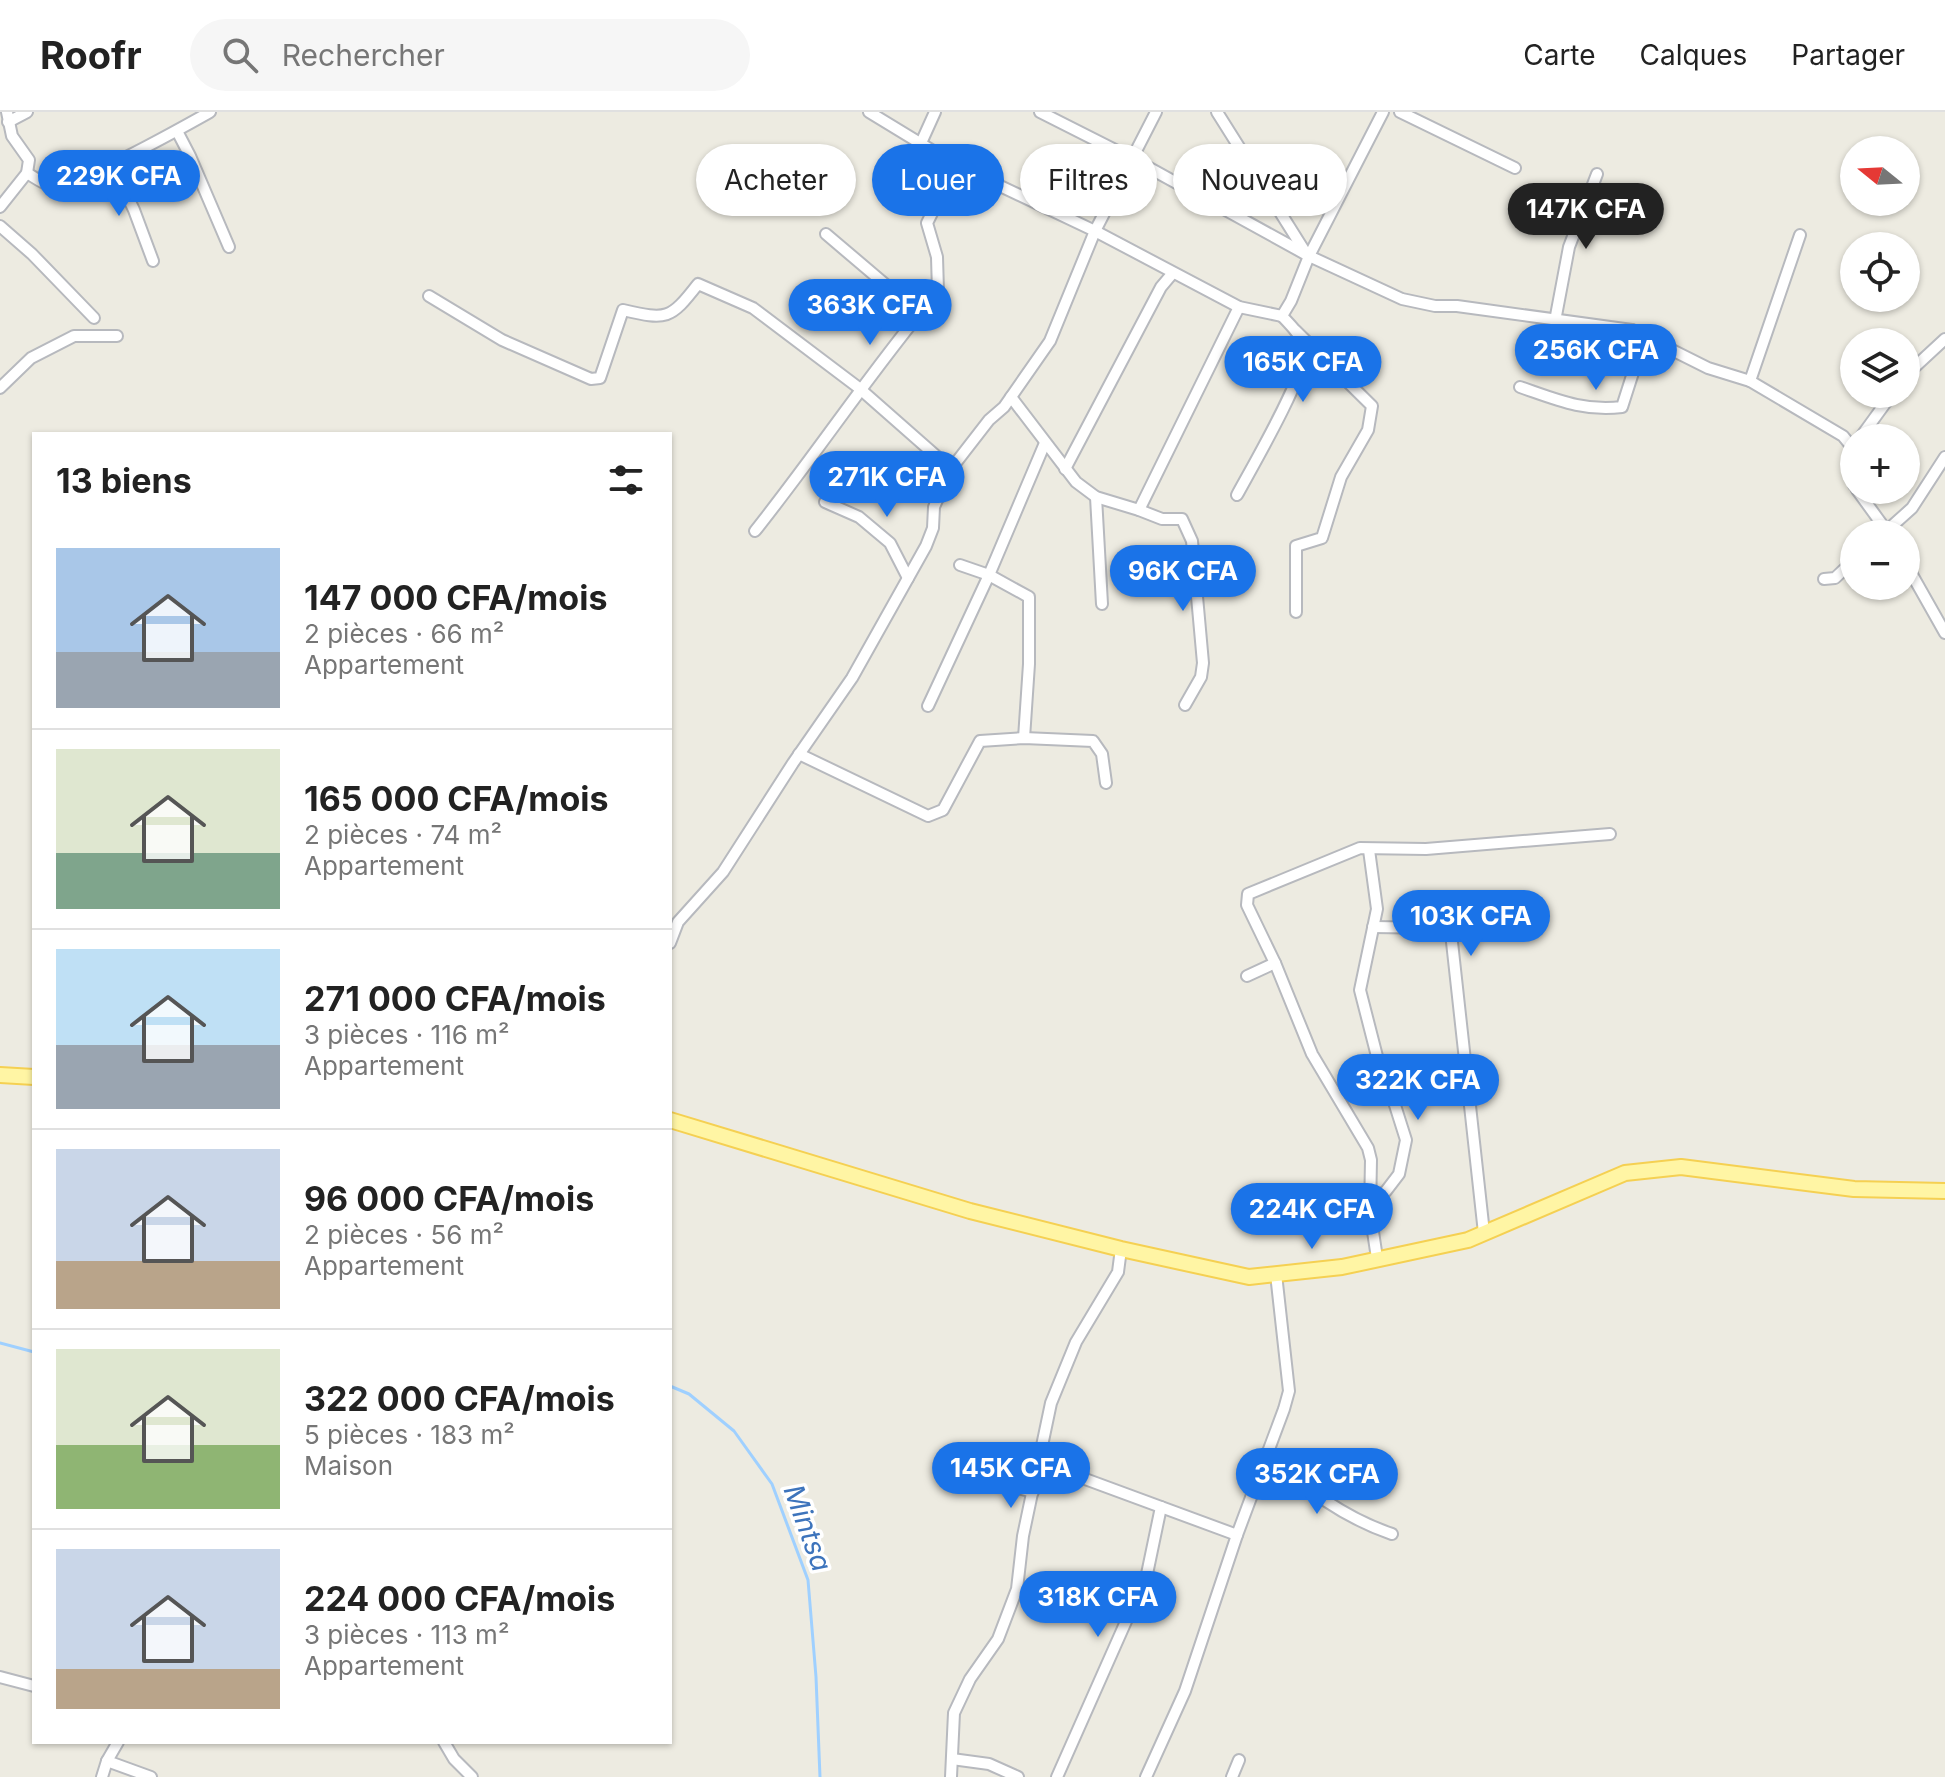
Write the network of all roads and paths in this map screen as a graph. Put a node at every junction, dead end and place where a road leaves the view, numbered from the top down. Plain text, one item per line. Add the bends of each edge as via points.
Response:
1 (27, 112) edge
2 (210, 112) edge
3 (869, 112) edge
4 (935, 112) edge
5 (1040, 112) edge
6 (1156, 112) edge
7 (1217, 112) edge
8 (1383, 112) edge
9 (1400, 112) edge
10 (7, 117) edge
11 (177, 131) junction
12 (921, 143) joint
13 (1103, 144) edge
14 (1140, 144) edge
15 (112, 164) junction
16 (1515, 168) dead end
17 (1157, 172) edge
18 (27, 173) junction
19 (1597, 174) dead end
20 (1004, 188) edge
21 (0, 207) edge
22 (930, 216) edge
23 (1103, 216) edge
24 (0, 226) edge
25 (1095, 231) junction
26 (826, 234) dead end
27 (1800, 235) dead end
28 (229, 247) dead end
29 (1309, 256) junction
30 (153, 261) dead end
31 (1172, 274) junction
32 (429, 296) dead end
33 (1239, 307) junction
34 (919, 313) junction
35 (1282, 316) junction
36 (94, 318) dead end
37 (1555, 321) junction
38 (1632, 330) junction
39 (1296, 331) junction
40 (117, 336) dead end
41 (1945, 339) edge
42 (1920, 362) edge
43 (1750, 381) junction
44 (1520, 387) dead end
45 (0, 388) edge
46 (859, 388) junction
47 (1011, 397) junction
48 (1840, 434) edge
49 (1045, 443) junction
50 (1945, 457) edge
51 (951, 469) junction
52 (1065, 469) junction
53 (1237, 495) dead end
54 (1096, 497) junction
55 (825, 502) dead end
56 (1139, 510) junction
57 (1900, 520) edge
58 (755, 531) dead end
59 (960, 565) dead end
60 (1840, 573) edge
61 (989, 575) junction
62 (908, 578) junction
63 (1824, 579) dead end
64 (1920, 589) edge
65 (1102, 604) dead end
66 (1296, 612) dead end
67 (1945, 633) edge
68 (1185, 705) dead end
69 (928, 706) dead end
70 (1024, 738) junction
71 (799, 754) junction
72 (1106, 783) dead end
73 (1610, 834) dead end
74 (1369, 850) junction
75 (1534, 923) dead end
76 (1373, 927) junction
77 (1451, 933) junction
78 (672, 938) edge
79 (1275, 963) junction
80 (1247, 976) dead end
81 (0, 1075) edge
82 (32, 1077) edge
83 (672, 1121) edge
84 (1945, 1191) edge
85 (1372, 1201) junction
86 (1484, 1233) junction
87 (1121, 1249) junction
88 (1377, 1258) junction
89 (1276, 1274) junction
90 (1267, 1455) junction
91 (1039, 1462) junction
92 (948, 1470) dead end
93 (1033, 1492) junction
94 (1161, 1507) junction
95 (1392, 1534) dead end
96 (1237, 1535) junction
97 (0, 1677) edge
98 (32, 1685) edge
99 (117, 1744) edge
100 (445, 1744) edge
101 (952, 1759) junction
102 (1239, 1760) dead end
103 (107, 1761) junction
104 (102, 1777) edge
105 (151, 1777) edge
106 (472, 1777) edge
107 (951, 1777) edge
108 (1018, 1777) edge
109 (1057, 1777) edge
110 (1146, 1777) edge
111 (1232, 1777) edge

1 - 10 street
2 - 11 street
3 - 12 street
4 - 12 street
5 - 13 street
6 - 14 street
7 - 29 street
8 - 29 street
9 - 16 street
10 - 18 street via 12,136 29,160
11 - 15 street
11 - 28 street
15 - 18 street via 50,185
15 - 30 street
17 - 29 street
18 - 21 street
19 - 37 street via 1569,247
20 - 25 street
22 - 34 street via 927,223 937,257 938,291
23 - 25 street
24 - 36 street
25 - 31 street
25 - 47 street via 1050,341
26 - 34 street
27 - 43 street
29 - 35 street
29 - 37 street via 1402,299
31 - 33 street
31 - 52 street
32 - 46 street via 502,340 591,379 600,378 623,310 659,318 679,309 698,284 753,308
33 - 35 street
33 - 56 street
34 - 46 street
35 - 39 street
37 - 38 street
38 - 43 street via 1708,368
38 - 44 street via 1638,357 1622,407 1579,408
39 - 53 street via 1304,354 1297,376
39 - 66 street via 1372,406 1368,430 1341,477 1322,538 1296,546
40 - 45 street via 74,336 31,358
41 - 42 street
43 - 48 street
46 - 51 street
46 - 58 street
47 - 49 street
47 - 51 street
49 - 52 street
49 - 61 street
50 - 57 street
51 - 62 street via 934,507 926,546
52 - 54 street
54 - 56 street
54 - 65 street
55 - 62 street via 859,517 890,543
56 - 68 street via 1162,519 1182,519 1192,541 1203,663
59 - 61 street
60 - 63 street
61 - 69 street
61 - 70 street via 1029,597
62 - 71 street via 852,678
64 - 67 street
70 - 71 street via 980,741 943,810 928,816
70 - 72 street via 1093,741 1102,754
71 - 78 street via 723,872 678,922
73 - 74 street
74 - 76 street via 1377,909
74 - 79 street via 1360,848 1248,894 1247,905
75 - 77 street via 1472,923
76 - 77 street via 1439,928
76 - 85 street via 1360,990 1406,1140 1399,1174
77 - 86 street
79 - 80 street
79 - 85 street via 1312,1054 1368,1148
81 - 82 main road
83 - 87 main road via 970,1211
84 - 86 main road via 1854,1189 1681,1167 1625,1173
85 - 88 street
86 - 88 main road
87 - 89 main road via 1249,1277
87 - 91 street via 1118,1272 1076,1342 1051,1403
88 - 89 main road
89 - 90 street via 1289,1391
90 - 95 street via 1313,1495
90 - 96 street
91 - 93 street
91 - 94 street
92 - 93 street
93 - 101 street via 1017,1589 998,1639 954,1713
94 - 96 street
94 - 109 street via 1147,1574
96 - 110 street via 1185,1691
97 - 98 street
99 - 103 street
100 - 106 street
101 - 107 street
101 - 108 street via 989,1764
102 - 111 street
103 - 104 street
103 - 105 street

